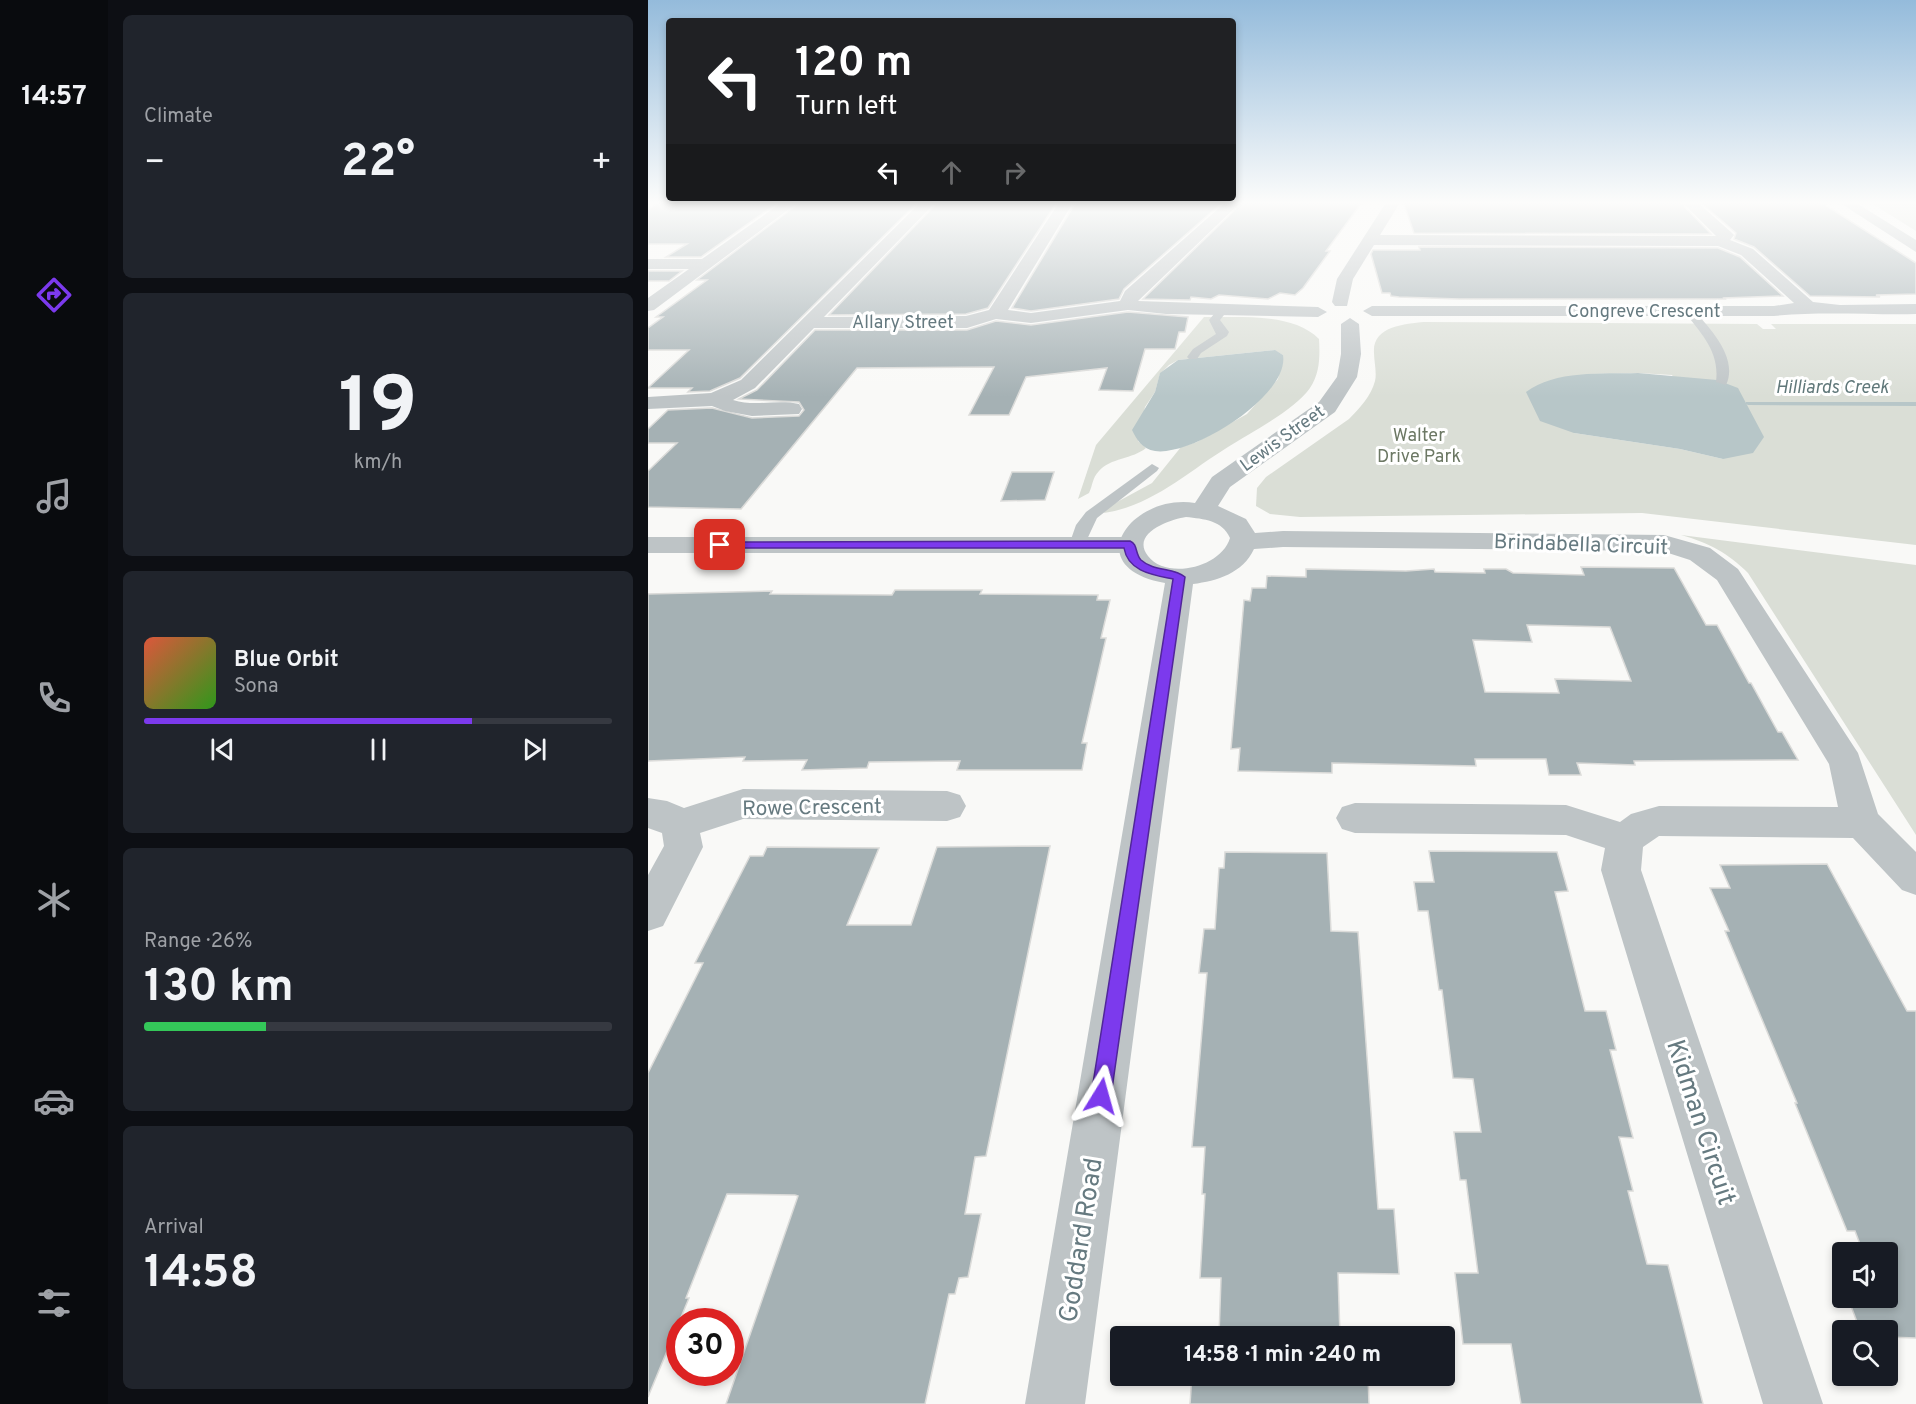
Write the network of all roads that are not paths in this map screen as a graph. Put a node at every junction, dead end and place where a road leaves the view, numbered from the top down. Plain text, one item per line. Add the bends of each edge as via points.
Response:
1 (703, 267) edge
2 (864, 267) edge
3 (1026, 267) edge
4 (1163, 267) edge
5 (1352, 267) edge
6 (1763, 267) edge
7 (1341, 302) junction
8 (1128, 305) junction
9 (648, 306) edge
10 (1808, 307) junction
11 (1916, 309) edge
12 (1223, 310) junction
13 (1372, 311) junction
14 (1689, 311) junction
15 (1318, 312) junction
16 (996, 314) junction
17 (808, 323) junction
18 (1350, 324) junction
19 (1193, 357) dead end
20 (1722, 382) dead end
21 (715, 399) junction
22 (648, 404) edge
23 (791, 409) dead end
24 (1152, 468) dead end
25 (1203, 510) junction
26 (1245, 542) junction
27 (648, 545) edge
28 (1077, 545) junction
29 (1130, 545) junction
30 (1180, 577) junction
31 (947, 806) dead end
32 (1355, 818) dead end
33 (663, 819) edge
34 (1862, 823) junction
35 (1625, 839) junction
36 (1916, 878) edge
37 (648, 913) edge
38 (1055, 1404) edge
39 (1793, 1404) edge

1 - 9 street
2 - 17 street
3 - 16 street
4 - 8 street via 1131,295
5 - 7 street via 1344,279
6 - 10 street
7 - 13 street
7 - 15 street
8 - 12 street
8 - 16 street via 1031,318
10 - 11 street, Congreve Crescent
10 - 14 street, Congreve Crescent
12 - 15 street
12 - 19 lane via 1214,320 1223,332 1221,336
13 - 14 street, Congreve Crescent
13 - 18 street via 1369,319
14 - 20 lane via 1719,351 1725,368
15 - 18 street via 1325,320
16 - 17 street, Allary Street via 967,322
17 - 21 street via 747,384
18 - 25 street, Lewis Street via 1347,377 1327,407 1221,482
21 - 22 street
21 - 23 street via 736,409
24 - 28 lane via 1140,482 1092,514
25 - 26 street via 1234,521
25 - 29 street via 1154,517 1137,529
26 - 30 street via 1242,553 1224,567 1199,576
26 - 34 street, Brindabella Circuit via 1283,539 1664,543 1700,554 1728,575 1846,763
27 - 28 street
28 - 29 street
29 - 30 street via 1131,554 1143,567
30 - 38 street, Goddard Road
31 - 33 street, Rowe Crescent via 743,804
32 - 35 street via 1557,819
33 - 37 street, Rowe Crescent via 684,847
34 - 35 street via 1659,821 1644,825
34 - 36 street, Brindabella Circuit
35 - 39 street, Kidman Circuit via 1621,870

